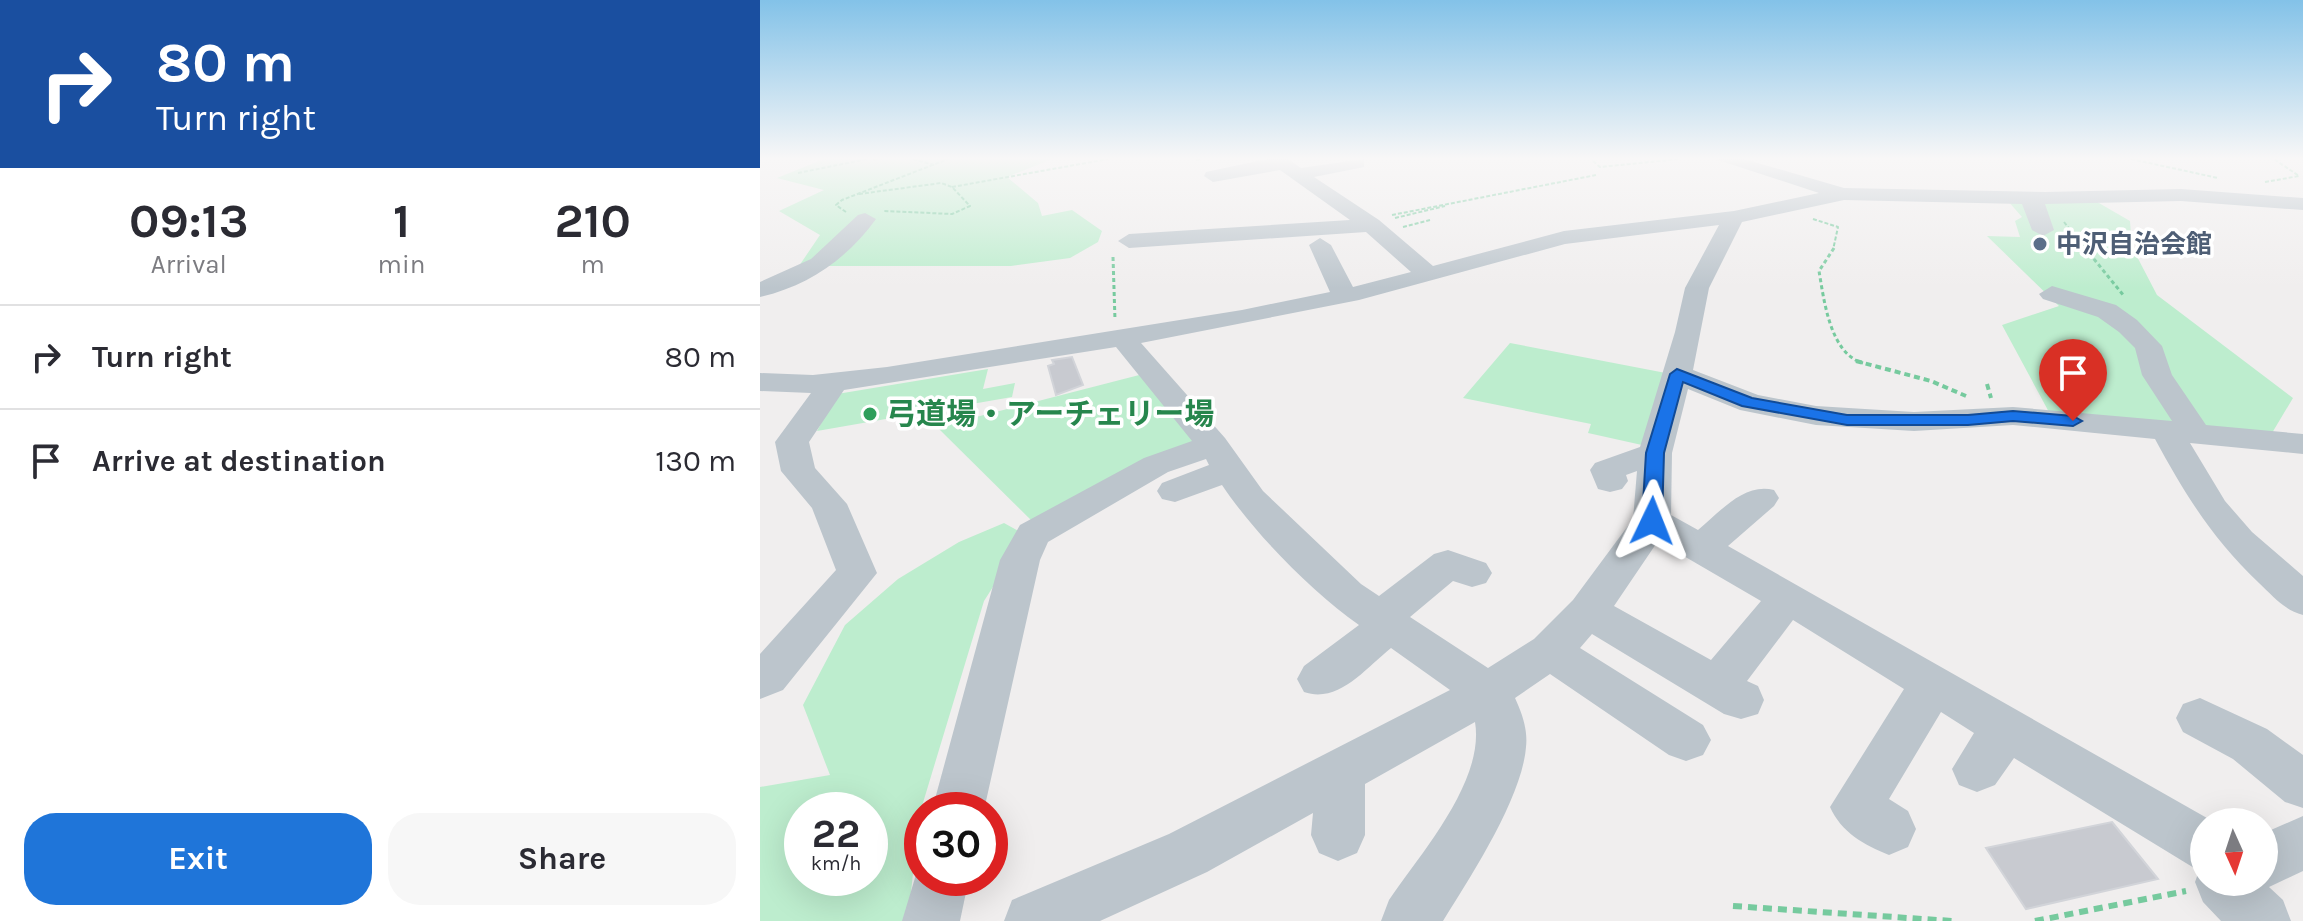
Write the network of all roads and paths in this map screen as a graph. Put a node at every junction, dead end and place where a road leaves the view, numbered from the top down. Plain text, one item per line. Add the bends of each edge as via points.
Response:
1 (842, 202) edge
2 (966, 202) edge
3 (1339, 202) edge
4 (1460, 202) edge
5 (1468, 202) edge
6 (1806, 202) edge
7 (1927, 202) edge
8 (2011, 202) edge
9 (2036, 202) edge
10 (2041, 202) edge
11 (2291, 203) edge
12 (1782, 207) junction
13 (1734, 217) junction
14 (2303, 217) edge
15 (865, 219) junction
16 (1369, 223) junction
17 (2043, 230) dead end
18 (1320, 245) dead end
19 (1121, 249) joint
20 (1429, 275) junction
21 (760, 290) edge
22 (2052, 294) dead end
23 (1345, 296) junction
24 (2126, 298) dead end
25 (1121, 336) junction
26 (1677, 374) junction
27 (760, 382) edge
28 (834, 382) junction
29 (2013, 416) junction
30 (1847, 420) junction
31 (2180, 430) junction
32 (1902, 444) dead end
33 (2303, 444) edge
34 (1655, 453) junction
35 (1221, 457) junction
36 (1603, 472) dead end
37 (1175, 491) dead end
38 (1761, 498) dead end
39 (1652, 521) junction
40 (1720, 545) junction
41 (1472, 573) dead end
42 (1788, 597) junction
43 (2303, 600) edge
44 (1588, 611) junction
45 (1385, 621) junction
46 (1550, 651) junction
47 (1320, 679) dead end
48 (760, 680) edge
49 (1933, 684) junction
50 (1488, 692) junction
51 (2200, 718) dead end
52 (2007, 728) junction
53 (1686, 740) dead end
54 (1977, 769) dead end
55 (1336, 773) junction
56 (2303, 785) edge
57 (962, 792) edge
58 (1889, 829) dead end
59 (1338, 835) dead end
60 (2190, 838) edge
61 (2303, 842) edge
62 (2278, 855) edge
63 (2190, 889) edge
64 (937, 896) edge
65 (2229, 896) edge
66 (2237, 896) edge
67 (1733, 906) dead end
68 (1049, 918) edge
69 (931, 921) edge
70 (1410, 921) edge
71 (1952, 921) edge
72 (2035, 921) edge
73 (2241, 921) edge
74 (2262, 921) edge

1 - 15 path via 836,205
2 - 15 path via 966,210 947,215 898,207
3 - 16 street
4 - 16 path
5 - 16 path
6 - 12 street
7 - 8 street via 1979,207
9 - 17 street
10 - 24 path
11 - 14 street
12 - 13 street
12 - 29 path via 1838,227 1834,248 1819,271 1839,345 1856,361 1931,381
13 - 20 street via 1564,238
13 - 26 street via 1697,288
15 - 21 street via 834,255 801,276
16 - 19 street
16 - 20 street
18 - 23 street
19 - 25 path via 1115,330
20 - 23 street
22 - 31 street via 2107,311 2148,346
23 - 25 street
25 - 28 street
25 - 35 street
26 - 30 street via 1748,402
26 - 34 street
27 - 28 street
28 - 48 street via 792,442 798,471 829,504 857,573
29 - 30 street
29 - 31 street
30 - 32 street
31 - 33 street
31 - 43 street via 2211,508 2238,541
34 - 36 street
34 - 39 street
35 - 37 street
35 - 45 street via 1250,499 1346,595
35 - 57 street via 1156,465 1033,534 1020,560
38 - 40 street
39 - 40 street
39 - 44 street
40 - 42 street
41 - 45 street via 1448,564
42 - 44 street via 1729,693
42 - 49 street
44 - 46 street
45 - 47 street
45 - 50 street
46 - 50 street
46 - 53 street
49 - 52 street
49 - 58 street via 1856,807
50 - 55 street
50 - 70 street via 1497,707 1502,747 1484,799
51 - 56 street via 2250,744
52 - 54 street
52 - 60 street
55 - 59 street via 1341,790
55 - 68 street via 1188,853
61 - 62 street
63 - 72 path
64 - 69 street
65 - 73 street
66 - 74 street
67 - 71 path

